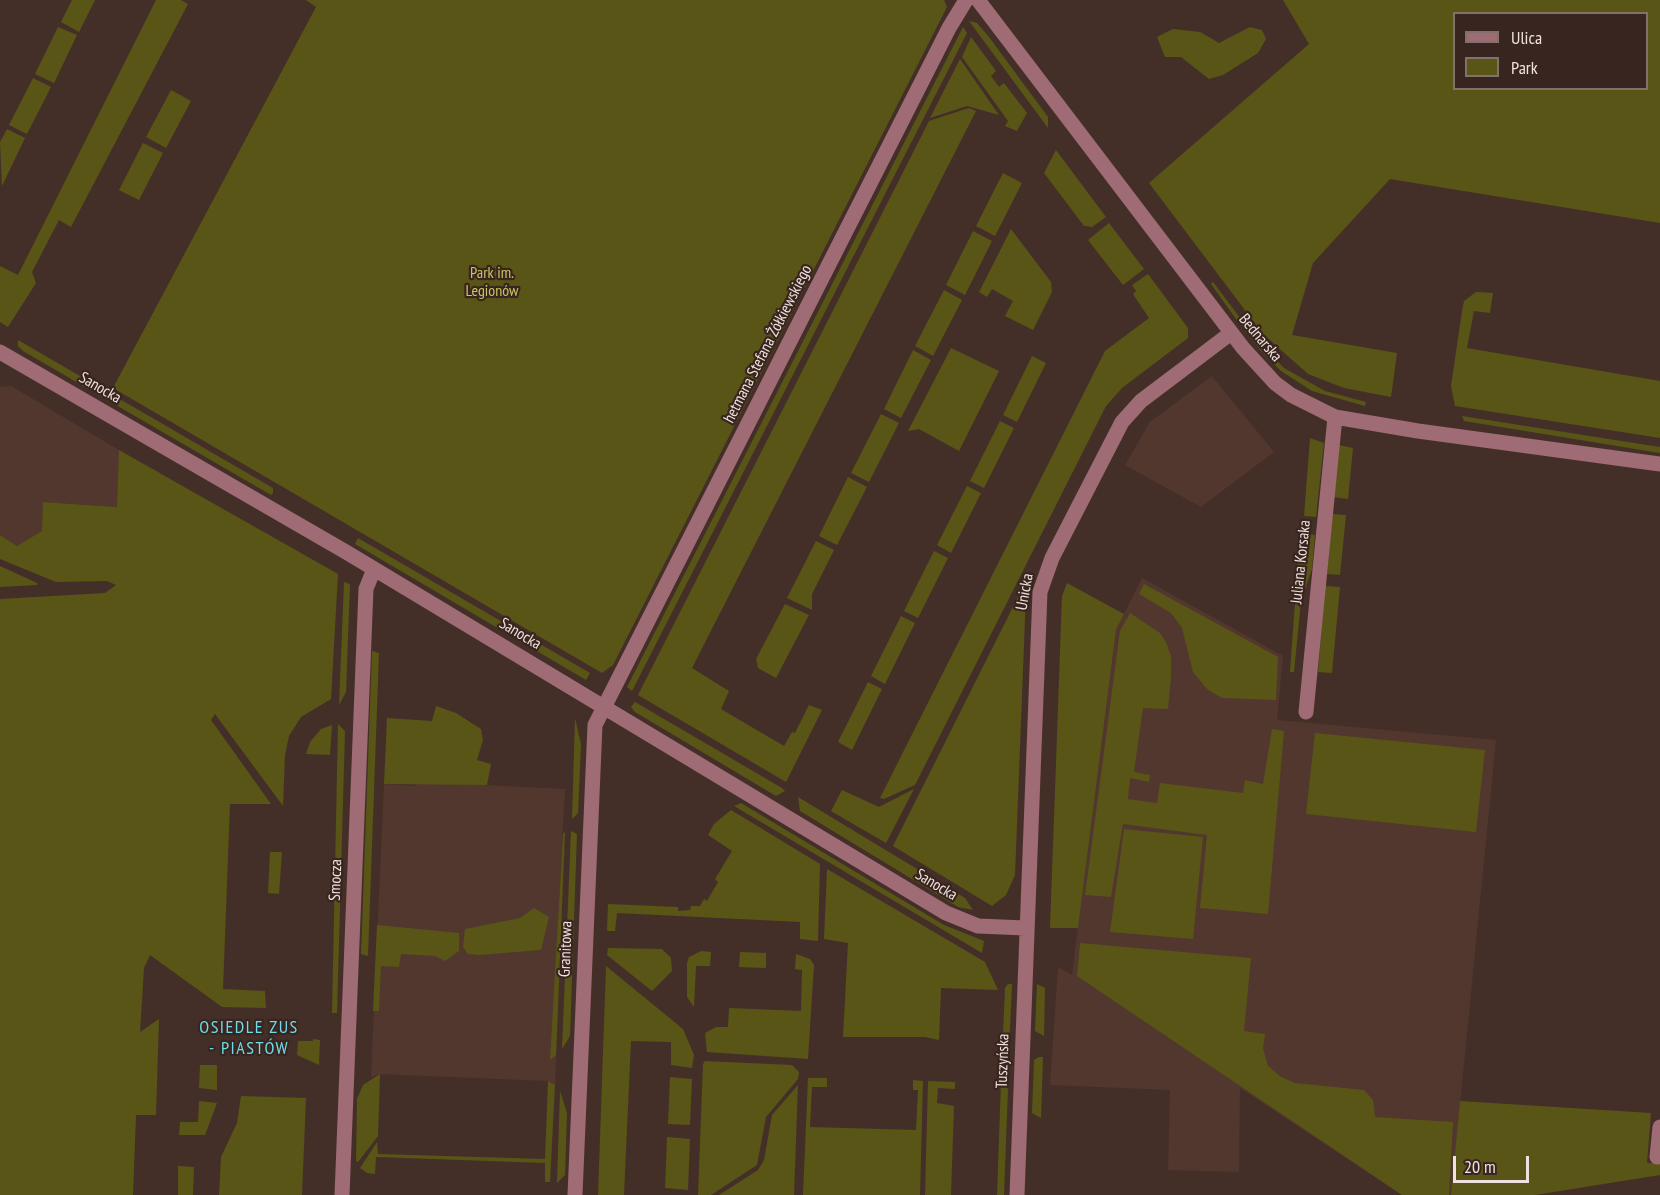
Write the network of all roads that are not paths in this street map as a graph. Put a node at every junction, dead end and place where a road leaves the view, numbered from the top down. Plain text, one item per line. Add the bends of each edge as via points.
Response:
1 (966, 0) edge
2 (978, 0) edge
3 (1232, 333) junction
4 (0, 352) edge
5 (1335, 417) junction
6 (1660, 465) edge
7 (374, 568) junction
8 (605, 706) junction
9 (1306, 712) dead end
10 (1025, 928) junction
11 (1660, 1127) edge
12 (1657, 1157) dead end
13 (342, 1195) edge
14 (575, 1195) edge
15 (1017, 1195) edge

1 - 8 street, hetmana Stefana Żółkiewskiego
2 - 3 street, Bednarska
3 - 5 street, Bednarska via 1282,388
3 - 10 street, Unicka via 1146,397 1122,422 1044,576 1038,606
4 - 7 street, Sanocka
5 - 6 street, Bednarska
5 - 9 street, Juliana Korsaka
7 - 8 street, Sanocka
7 - 13 street, Smocza via 365,600
8 - 10 street, Sanocka via 946,913 978,926
8 - 14 street, Granitowa via 593,736
10 - 15 street, Tuszyńska
11 - 12 street

